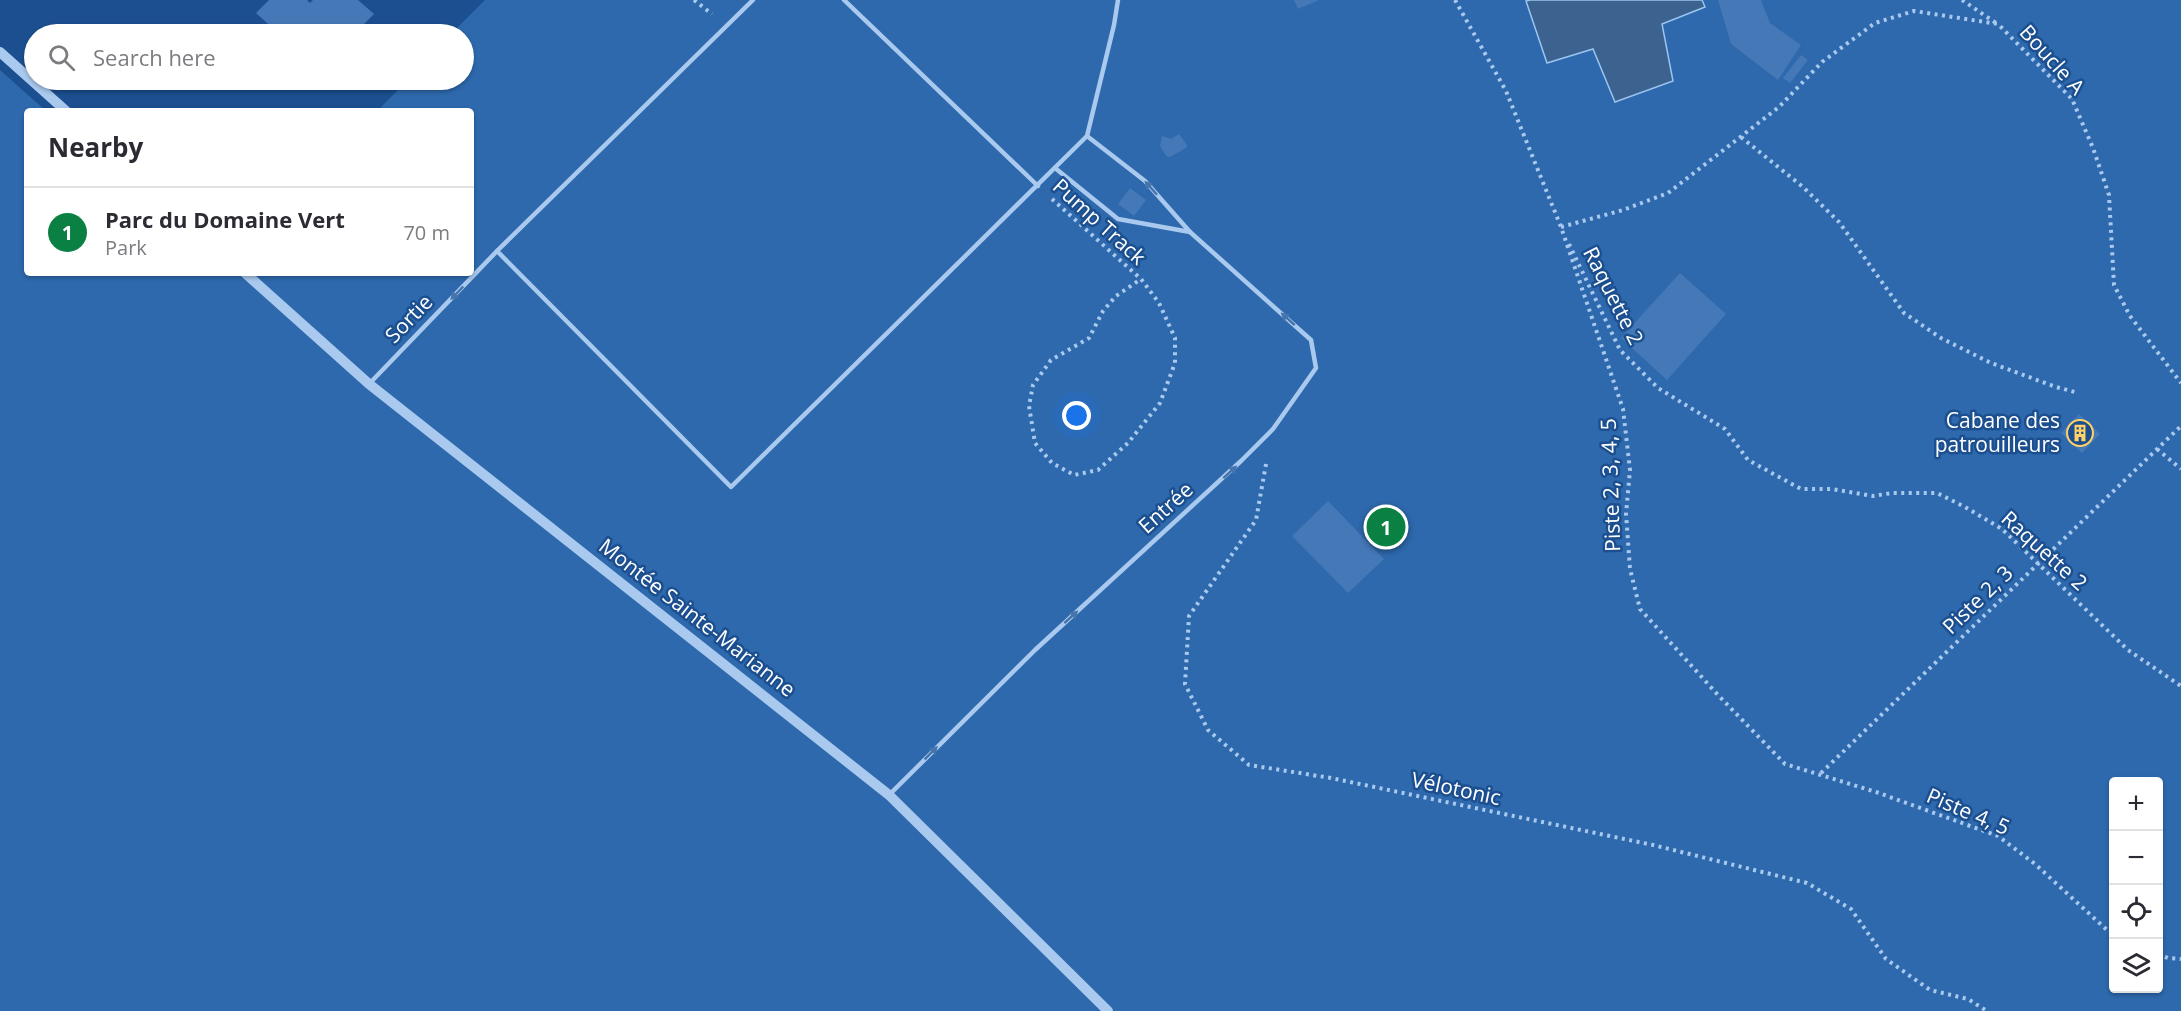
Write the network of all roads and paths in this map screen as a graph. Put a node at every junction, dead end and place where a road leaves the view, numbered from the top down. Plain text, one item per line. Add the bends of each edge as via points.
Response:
1 (753, 0) edge
2 (844, 0) edge
3 (1118, 0) edge
4 (1455, 0) edge
5 (1962, 0) edge
6 (1998, 24) junction
7 (0, 52) edge
8 (24, 73) edge
9 (43, 90) edge
10 (63, 108) edge
11 (1087, 136) junction
12 (1741, 137) junction
13 (1054, 168) junction
14 (1038, 186) junction
15 (1561, 227) junction
16 (1190, 232) junction
17 (497, 251) junction
18 (474, 275) edge
19 (248, 276) edge
20 (473, 276) edge
21 (1141, 279) junction
22 (2181, 383) edge
23 (369, 384) junction
24 (2075, 392) dead end
25 (2181, 426) edge
26 (1273, 429) junction
27 (2157, 449) junction
28 (2181, 469) edge
29 (2039, 563) junction
30 (2181, 686) edge
31 (1821, 773) junction
32 (889, 795) junction
33 (2109, 931) edge
34 (2163, 956) edge
35 (2181, 959) edge
36 (1108, 1011) edge
37 (1987, 1011) edge

1 - 17 lane, Sortie
2 - 14 lane
3 - 11 lane
4 - 15 path, Piste 2, 3, 4, 5 via 1506,91
5 - 6 path
6 - 12 path, Boucle A via 1914,11 1875,23 1822,62 1779,107
6 - 22 path, Boucle A via 2072,99 2109,195 2114,285 2130,316
7 - 8 street
9 - 10 street
11 - 13 lane
16 -> 11 lane, Entrée via 1145,181
12 - 15 path, Boucle A via 1668,193
12 - 24 path via 1839,222 1904,313 1941,338 1990,363
13 - 14 lane
13 - 16 lane via 1118,219
14 - 17 lane via 731,487
14 - 21 path, Pump Track
15 - 29 path, Raquette 2 via 1620,350 1658,388 1725,429 1748,460 1801,489 1873,496 1937,493 2002,529
15 - 31 path, Piste 2, 3, 4, 5 via 1623,409 1630,470 1626,514 1630,569 1640,609 1785,764
26 -> 16 lane, Entrée via 1316,368 1311,340
17 -> 18 lane, Sortie
19 - 23 street, Montée Sainte-Marianne
20 -> 23 lane, Sortie
21 - 21 path, Pump Track via 1175,338 1175,363 1160,403 1128,443 1098,470 1074,475 1052,463 1035,443 1029,406 1033,385 1052,360 1089,338 1116,296
23 - 32 street, Montée Sainte-Marianne
25 - 27 path, Piste 2, 3
32 -> 26 lane, Entrée via 1035,650
26 - 37 path, Vélotonic via 1256,520 1189,616 1185,684 1208,730 1249,765 1331,778 1653,845 1807,883 1851,909 1895,966 1930,990 1968,999
27 - 28 path
27 - 29 path, Piste 2, 3
29 - 30 path, Raquette 2 via 2128,650
29 - 31 path, Piste 2, 3
31 - 33 path, Piste 4, 5 via 1998,836
32 - 36 street, Montée Sainte-Marianne
34 - 35 path

